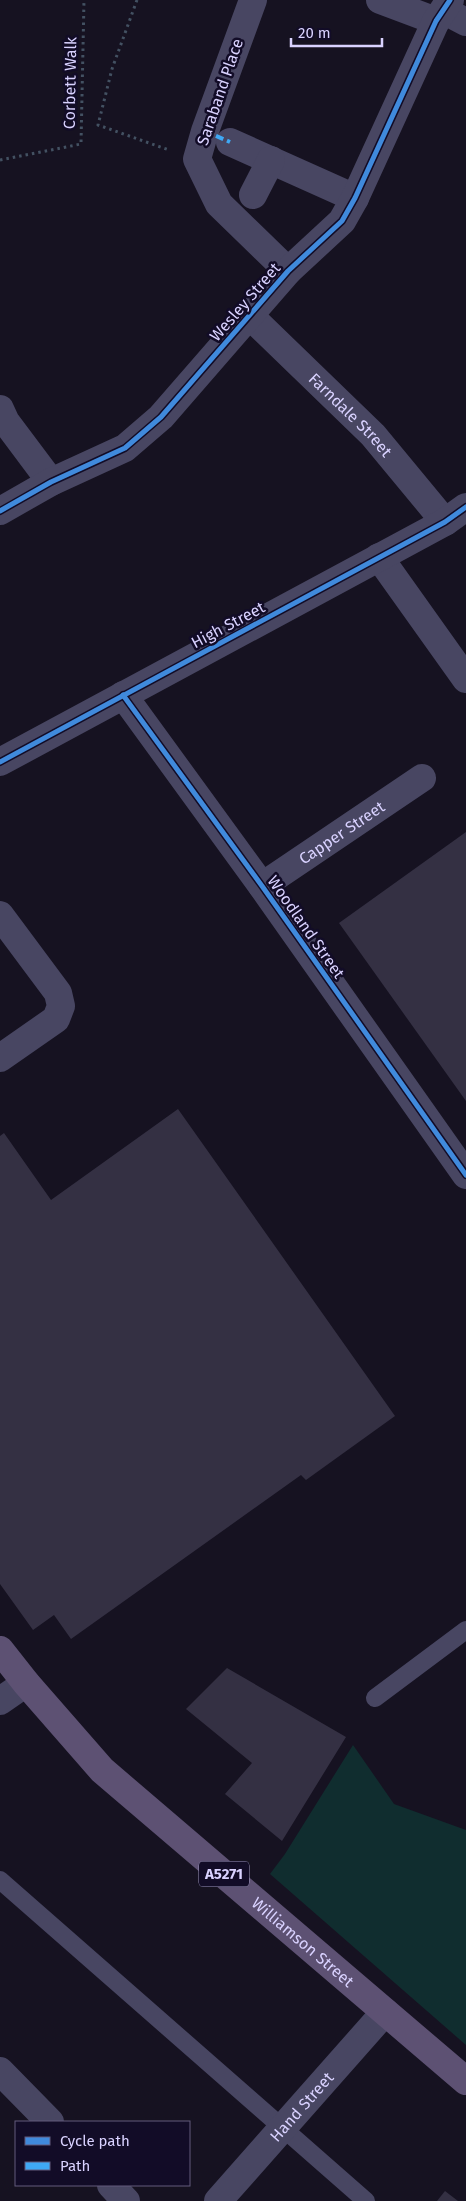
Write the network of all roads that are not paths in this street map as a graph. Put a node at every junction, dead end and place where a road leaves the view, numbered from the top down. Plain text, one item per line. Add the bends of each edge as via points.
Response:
1 (253, 0) edge
2 (380, 0) edge
3 (449, 13) edge
4 (230, 142) dead end
5 (271, 160) junction
6 (253, 195) dead end
7 (355, 198) junction
8 (288, 271) junction
9 (250, 316) junction
10 (0, 409) edge
11 (51, 482) junction
12 (0, 511) edge
13 (456, 514) edge
14 (379, 557) junction
15 (466, 679) edge
16 (123, 695) junction
17 (0, 762) edge
18 (422, 778) dead end
19 (262, 886) junction
20 (0, 915) edge
21 (0, 1058) edge
22 (466, 1175) edge
23 (466, 1630) edge
24 (0, 1650) edge
25 (26, 1683) junction
26 (375, 1698) dead end
27 (0, 1701) edge
28 (0, 1880) edge
29 (385, 2012) junction
30 (0, 2071) edge
31 (466, 2081) edge
32 (49, 2121) edge
33 (283, 2129) junction
34 (112, 2186) edge
35 (126, 2201) edge
36 (218, 2201) edge
37 (366, 2201) edge

1 - 8 street, Saraband Place via 197,159 219,204
2 - 3 street
3 - 7 street, Wesley Street
4 - 5 street
5 - 6 street
5 - 7 street
7 - 8 street, Wesley Street via 342,221
8 - 9 street, Wesley Street
9 - 11 street, Wesley Street via 161,417 125,448
9 - 13 street, Farndale Street
10 - 11 street via 6,422
11 - 12 street, Wesley Street
13 - 14 street, High Street
14 - 15 street
14 - 16 street, High Street
16 - 17 street, High Street
16 - 19 street, Woodland Street
18 - 19 street, Capper Street
19 - 22 street, Woodland Street
20 - 21 street via 58,993 61,1006 56,1019
23 - 26 lane
24 - 25 main road, Williamson Street / A5271
25 - 27 street
25 - 29 main road, Williamson Street / A5271 via 102,1770
28 - 33 lane
29 - 31 main road, Williamson Street / A5271
29 - 33 street, Hand Street
30 - 32 street
33 - 36 street, Hand Street
33 - 37 lane
34 - 35 street

